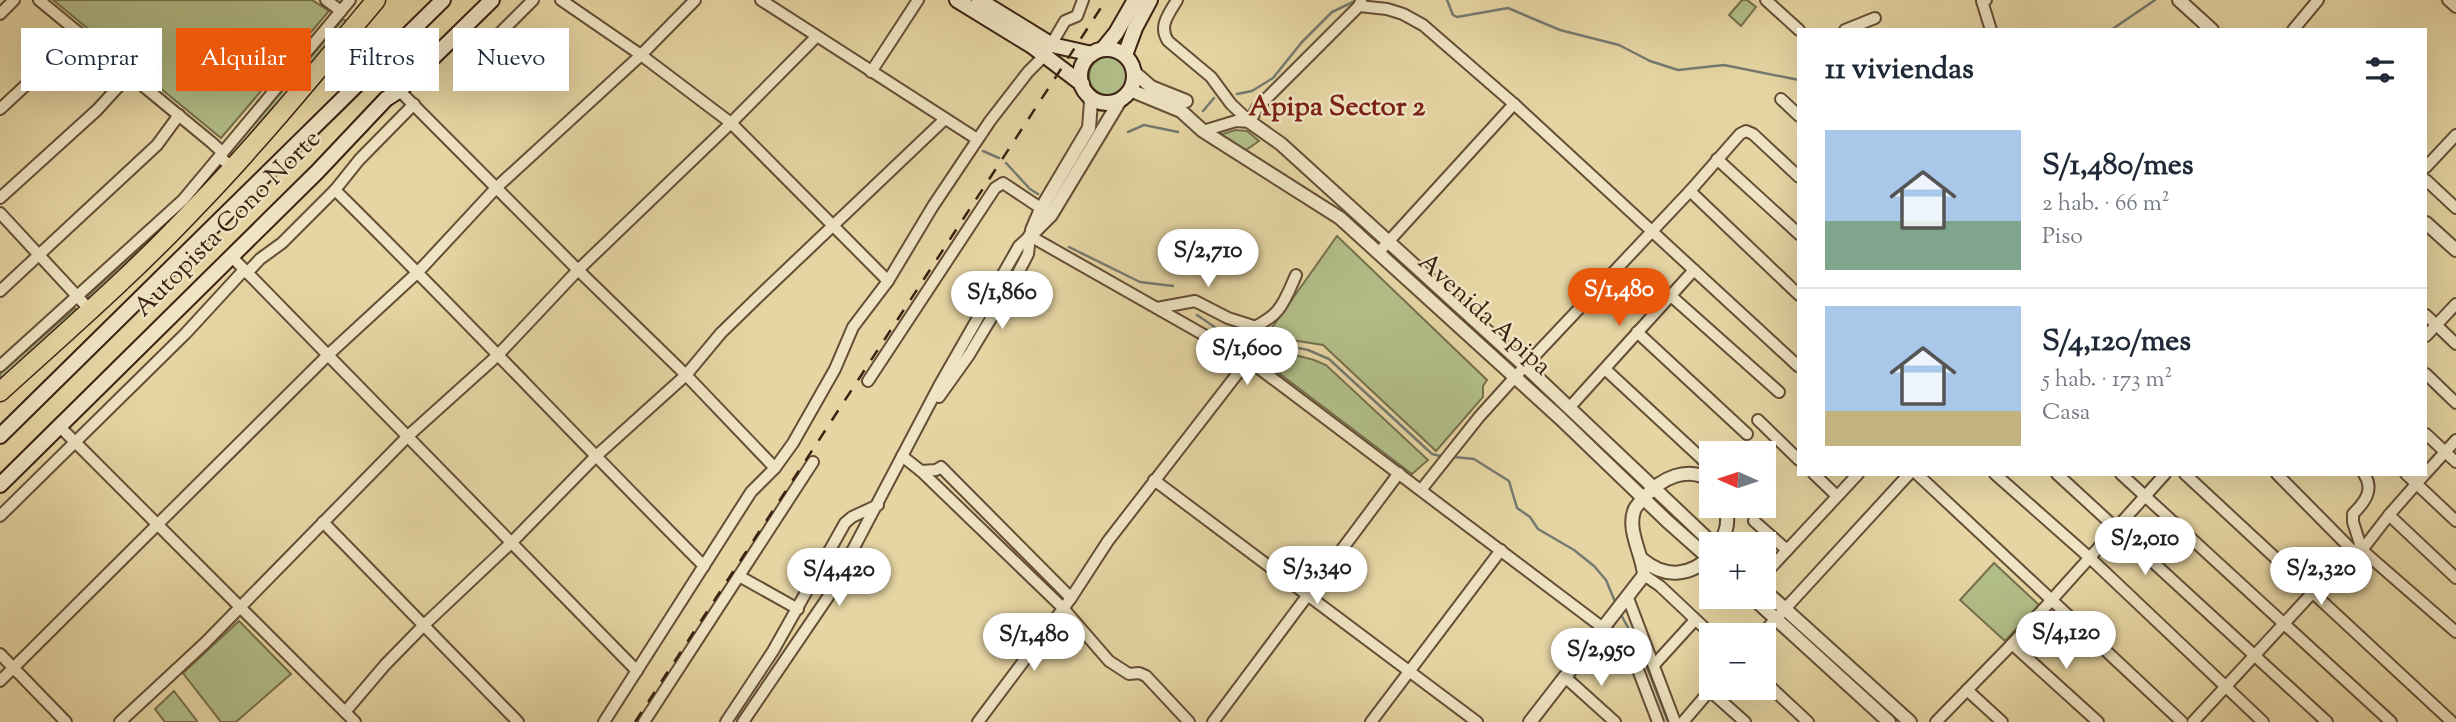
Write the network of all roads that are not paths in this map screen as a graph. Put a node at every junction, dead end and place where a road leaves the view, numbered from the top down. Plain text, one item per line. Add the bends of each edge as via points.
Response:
1 (14, 0) edge
2 (39, 0) edge
3 (326, 0) edge
4 (443, 0) edge
5 (492, 0) edge
6 (533, 0) edge
7 (561, 0) edge
8 (695, 0) edge
9 (761, 0) edge
10 (918, 0) edge
11 (957, 0) edge
12 (979, 0) edge
13 (1083, 0) edge
14 (1135, 0) edge
15 (1150, 0) edge
16 (1177, 0) edge
17 (1766, 0) edge
18 (1986, 0) edge
19 (2179, 0) edge
20 (2318, 0) edge
21 (2448, 0) edge
22 (1360, 3) edge
23 (347, 4) edge
24 (370, 7) edge
25 (2456, 7) edge
26 (0, 14) edge
27 (1875, 18) dead end
28 (73, 28) edge
29 (352, 28) edge
30 (415, 28) edge
31 (505, 28) edge
32 (1797, 28) edge
33 (1850, 28) edge
34 (1990, 28) edge
35 (2209, 28) edge
36 (2295, 28) edge
37 (816, 37) junction
38 (1049, 50) junction
39 (1097, 51) junction
40 (439, 52) edge
41 (641, 55) junction
42 (1125, 55) junction
43 (325, 59) edge
44 (871, 72) junction
45 (1134, 72) junction
46 (1085, 89) junction
47 (21, 90) edge
48 (114, 91) edge
49 (149, 91) edge
50 (350, 91) edge
51 (398, 91) edge
52 (401, 91) edge
53 (1125, 94) junction
54 (1781, 99) dead end
55 (414, 104) junction
56 (1514, 104) junction
57 (1183, 106) junction
58 (0, 109) edge
59 (1797, 114) edge
60 (179, 115) junction
61 (944, 119) junction
62 (1250, 122) junction
63 (732, 123) junction
64 (1203, 131) junction
65 (2456, 135) edge
66 (977, 139) junction
67 (343, 144) junction
68 (221, 151) junction
69 (1717, 159) junction
70 (359, 160) junction
71 (2427, 166) edge
72 (232, 167) junction
73 (1797, 175) edge
74 (2427, 181) edge
75 (497, 187) junction
76 (335, 190) junction
77 (1690, 191) junction
78 (0, 198) edge
79 (2456, 208) edge
80 (1046, 212) junction
81 (0, 213) edge
82 (2427, 224) edge
83 (833, 227) junction
84 (1653, 231) junction
85 (1797, 232) edge
86 (1030, 236) junction
87 (1388, 240) junction
88 (2456, 250) edge
89 (1379, 252) junction
90 (40, 255) junction
91 (231, 256) junction
92 (578, 270) junction
93 (1694, 270) junction
94 (246, 271) junction
95 (418, 272) junction
96 (1296, 275) dead end
97 (888, 281) junction
98 (0, 291) edge
99 (1797, 293) edge
100 (1670, 295) junction
101 (78, 296) junction
102 (2456, 304) edge
103 (1157, 308) junction
104 (90, 310) junction
105 (2427, 316) edge
106 (2437, 325) junction
107 (1253, 326) junction
108 (1637, 332) junction
109 (2427, 335) edge
110 (2456, 344) edge
111 (329, 355) junction
112 (498, 355) junction
113 (1248, 359) junction
114 (1797, 365) edge
115 (0, 366) edge
116 (1525, 366) junction
117 (1605, 369) junction
118 (686, 375) junction
119 (2427, 375) edge
120 (1515, 377) junction
121 (868, 381) dead end
122 (0, 392) edge
123 (1779, 392) dead end
124 (2456, 403) edge
125 (1569, 408) junction
126 (1758, 420) dead end
127 (59, 426) junction
128 (1, 432) edge
129 (1747, 433) dead end
130 (2427, 434) edge
131 (408, 436) junction
132 (2456, 440) edge
133 (75, 442) junction
134 (2445, 452) junction
135 (902, 456) junction
136 (1699, 456) edge
137 (595, 457) junction
138 (1797, 458) edge
139 (813, 462) dead end
140 (2456, 462) edge
141 (775, 468) junction
142 (921, 471) junction
143 (2427, 472) edge
144 (1399, 473) junction
145 (1699, 475) edge
146 (1816, 476) edge
147 (1855, 476) edge
148 (1907, 476) edge
149 (1919, 476) edge
150 (1997, 476) edge
151 (2059, 476) edge
152 (2123, 476) edge
153 (2163, 476) edge
154 (2187, 476) edge
155 (2279, 476) edge
156 (2294, 476) edge
157 (2366, 476) edge
158 (2408, 476) edge
159 (2423, 476) edge
160 (1154, 481) junction
161 (2416, 484) junction
162 (0, 485) edge
163 (2287, 485) junction
164 (1653, 488) junction
165 (1421, 490) junction
166 (1837, 496) junction
167 (2145, 496) junction
168 (1643, 499) junction
169 (878, 505) junction
170 (2389, 515) junction
171 (0, 516) edge
172 (1754, 521) dead end
173 (323, 522) junction
174 (2456, 522) edge
175 (159, 525) junction
176 (2115, 527) junction
177 (1700, 532) edge
178 (512, 542) junction
179 (1699, 548) edge
180 (1500, 550) junction
181 (1787, 550) junction
182 (2357, 550) junction
183 (2090, 558) junction
184 (1643, 560) junction
185 (1776, 562) edge
186 (1699, 565) edge
187 (704, 566) junction
188 (1644, 575) junction
189 (739, 576) junction
190 (2456, 578) edge
191 (2313, 593) junction
192 (1306, 594) junction
193 (1070, 598) junction
194 (1628, 598) junction
195 (2052, 599) junction
196 (241, 607) junction
197 (1776, 607) edge
198 (1063, 608) junction
199 (798, 609) junction
200 (1773, 609) edge
201 (1780, 613) junction
202 (1695, 620) junction
203 (1771, 623) edge
204 (1699, 624) edge
205 (424, 625) junction
206 (2283, 625) junction
207 (1604, 628) junction
208 (2456, 632) edge
209 (2012, 644) junction
210 (0, 654) edge
211 (2255, 656) junction
212 (1654, 665) junction
213 (13, 667) junction
214 (1409, 670) junction
215 (636, 671) junction
216 (1565, 677) junction
217 (0, 681) edge
218 (2225, 687) junction
219 (1967, 690) junction
220 (1776, 692) edge
221 (1701, 700) edge
222 (1722, 700) edge
223 (345, 712) junction
224 (1609, 720) edge
225 (977, 721) edge
226 (66, 722) edge
227 (120, 722) edge
228 (355, 722) edge
229 (518, 722) edge
230 (604, 722) edge
231 (644, 722) edge
232 (726, 722) edge
233 (743, 722) edge
234 (1189, 722) edge
235 (1213, 722) edge
236 (1371, 722) edge
237 (1477, 722) edge
238 (1530, 722) edge
239 (1658, 722) edge
240 (1682, 722) edge
241 (1745, 722) edge
242 (1808, 722) edge
243 (1889, 722) edge
244 (1910, 722) edge
245 (1936, 722) edge
246 (2002, 722) edge
247 (2098, 722) edge
248 (2182, 722) edge
249 (2193, 722) edge
250 (2263, 722) edge
251 (2327, 722) edge
252 (2391, 722) edge
253 (2452, 722) edge

1 - 26 street
2 - 28 street
3 - 23 street
4 - 30 main road, Autopista Cono Norte
5 - 40 main road, Autopista Cono Norte
6 - 31 street
7 - 41 street
8 - 41 street
9 - 37 street
10 - 44 street
11 - 38 main road
12 - 38 main road
13 - 38 street via 1077,16 1065,21
14 - 39 main road via 1116,33
15 - 42 main road
16 - 62 street, Avenida Apipa via 1163,24 1164,35 1211,77
17 - 32 street
18 - 34 street via 1982,1
19 - 35 street
20 - 36 street
21 - 25 street
22 - 56 street via 1403,14 1423,25
22 - 62 street via 1257,108
23 - 24 street
23 - 68 street
24 - 29 highway
27 - 33 street
37 - 44 street
37 - 63 street
38 - 39 main road
38 - 46 main road
38 - 66 street
39 - 42 main road
39 - 46 main road via 1082,67
41 - 63 street
41 - 75 street
42 - 45 main road
43 - 72 highway
44 - 61 street
45 - 53 main road
45 - 57 street, Avenida Apipa
46 - 53 main road via 1104,102
46 - 80 street via 1091,102 1089,128
47 - 58 street
48 - 78 street
49 - 60 street
50 - 128 main road, Autopista Cono Norte
51 - 67 main road, Autopista Cono Norte
52 - 55 street
53 - 57 street, Avenida Apipa
53 - 80 street
54 - 59 street
55 - 70 street
55 - 75 street
56 - 84 street
56 - 87 street
57 - 64 street, Avenida Apipa
60 - 68 street
60 - 90 street via 157,145
61 - 66 street
61 - 83 street
62 - 64 street via 1236,121
62 - 87 street, Avenida Apipa
63 - 83 street
63 - 92 street
64 - 89 street, Avenida Apipa via 1340,218
65 - 71 street
66 - 97 street
67 - 70 street
67 - 91 main road, Autopista Cono Norte
68 - 72 street via 222,159
68 - 101 street via 183,200
69 - 73 street via 1746,131
69 - 77 street
69 - 85 street
70 - 76 street
72 - 104 highway
74 - 79 street
75 - 92 street
75 - 95 street
76 - 94 street via 282,243
76 - 95 street
77 - 84 street
77 - 99 street
80 - 86 street
80 - 121 street via 1003,183 995,188
81 - 90 street
82 - 88 street
83 - 97 street
83 - 118 street via 730,324
84 - 93 street
84 - 116 street
86 - 103 street
86 - 135 street via 1019,246
87 - 89 street
87 - 116 street, Avenida Apipa
89 - 120 street, Avenida Apipa
90 - 98 street
90 - 101 street
91 - 94 street
91 - 127 main road, Autopista Cono Norte
92 - 112 street
92 - 118 street
93 - 100 street
93 - 114 street
94 - 111 street
94 - 133 street
95 - 111 street
95 - 112 street
96 - 107 street via 1279,309
97 - 141 street via 853,327 811,414
100 - 108 street
100 - 123 street
101 - 104 street
101 - 115 street
102 - 106 street
103 - 107 street via 1195,301
103 - 113 street
104 - 122 highway
105 - 106 street
106 - 109 street
106 - 110 street
107 - 113 street via 1245,340
108 - 117 street
108 - 129 street
111 - 131 street
111 - 175 street
112 - 131 street
112 - 137 street
113 - 144 street
113 - 160 street
116 - 120 street
116 - 125 street, Avenida Apipa
117 - 125 street
117 - 136 street
118 - 137 street
118 - 141 street
119 - 124 street
120 - 165 street
120 - 168 street, Avenida Apipa
125 - 164 street, Avenida Apipa
126 - 138 street
127 - 133 street
127 - 162 main road, Autopista Cono Norte
130 - 134 street
131 - 173 street
131 - 178 street
132 - 134 street
133 - 171 street
133 - 175 street
134 - 140 street
134 - 143 street
135 - 142 street
135 - 169 street
137 - 178 street
137 - 187 street
139 - 189 street
141 - 187 street via 751,492
142 - 193 street via 941,467
142 - 198 street
144 - 165 street
144 - 192 street
145 - 164 street via 1668,477
146 - 166 street
147 - 166 street
148 - 201 street
149 - 195 street
150 - 183 street
151 - 176 street
152 - 167 street
153 - 167 street
154 - 191 street
155 - 163 street
156 - 163 street
157 - 182 street via 2367,496 2353,514
158 - 161 street
159 - 161 street
160 - 192 street
160 - 193 street
161 - 170 street
161 - 174 street
163 - 182 street
164 - 168 street
164 - 177 street, Avenida Apipa
165 - 180 street
166 - 181 street
167 - 176 street
167 - 206 street
168 - 179 street, Avenida Apipa
168 - 184 street via 1634,511 1633,528
169 - 199 street via 845,523
169 - 233 street via 817,615
170 - 182 street
170 - 190 street
172 - 181 street
173 - 196 street
173 - 205 street
175 - 196 street
175 - 213 street
176 - 183 street
176 - 211 street
178 - 205 street
178 - 215 street
180 - 207 street
180 - 214 street
181 - 185 street
182 - 191 street
182 - 208 street
183 - 195 street
183 - 218 street
184 - 186 street via 1672,574
184 - 188 street
187 - 215 street
188 - 194 street
188 - 202 street
189 - 199 street
189 - 231 street
191 - 206 street
191 - 253 street
192 - 214 street
192 - 235 street
193 - 198 street
194 - 207 street
194 - 212 street
195 - 209 street
195 - 248 street
196 - 223 street
196 - 227 street
197 - 201 street
198 - 225 street
198 - 234 street via 1109,661 1129,674 1146,676
199 - 232 street
200 - 201 street
201 - 203 street
201 - 243 street
201 - 244 street
202 - 204 street
202 - 212 street
205 - 223 street
205 - 229 street
206 - 211 street
206 - 252 street
207 - 216 street
207 - 239 street via 1627,641
209 - 219 street
209 - 247 street
210 - 213 street
211 - 218 street
211 - 251 street
212 - 240 street
213 - 217 street
213 - 226 street
214 - 236 street
214 - 237 street
215 - 230 street
216 - 224 street
216 - 238 street
218 - 249 street
218 - 250 street
219 - 245 street
219 - 246 street
220 - 242 street
221 - 240 street
222 - 241 street
223 - 228 street

